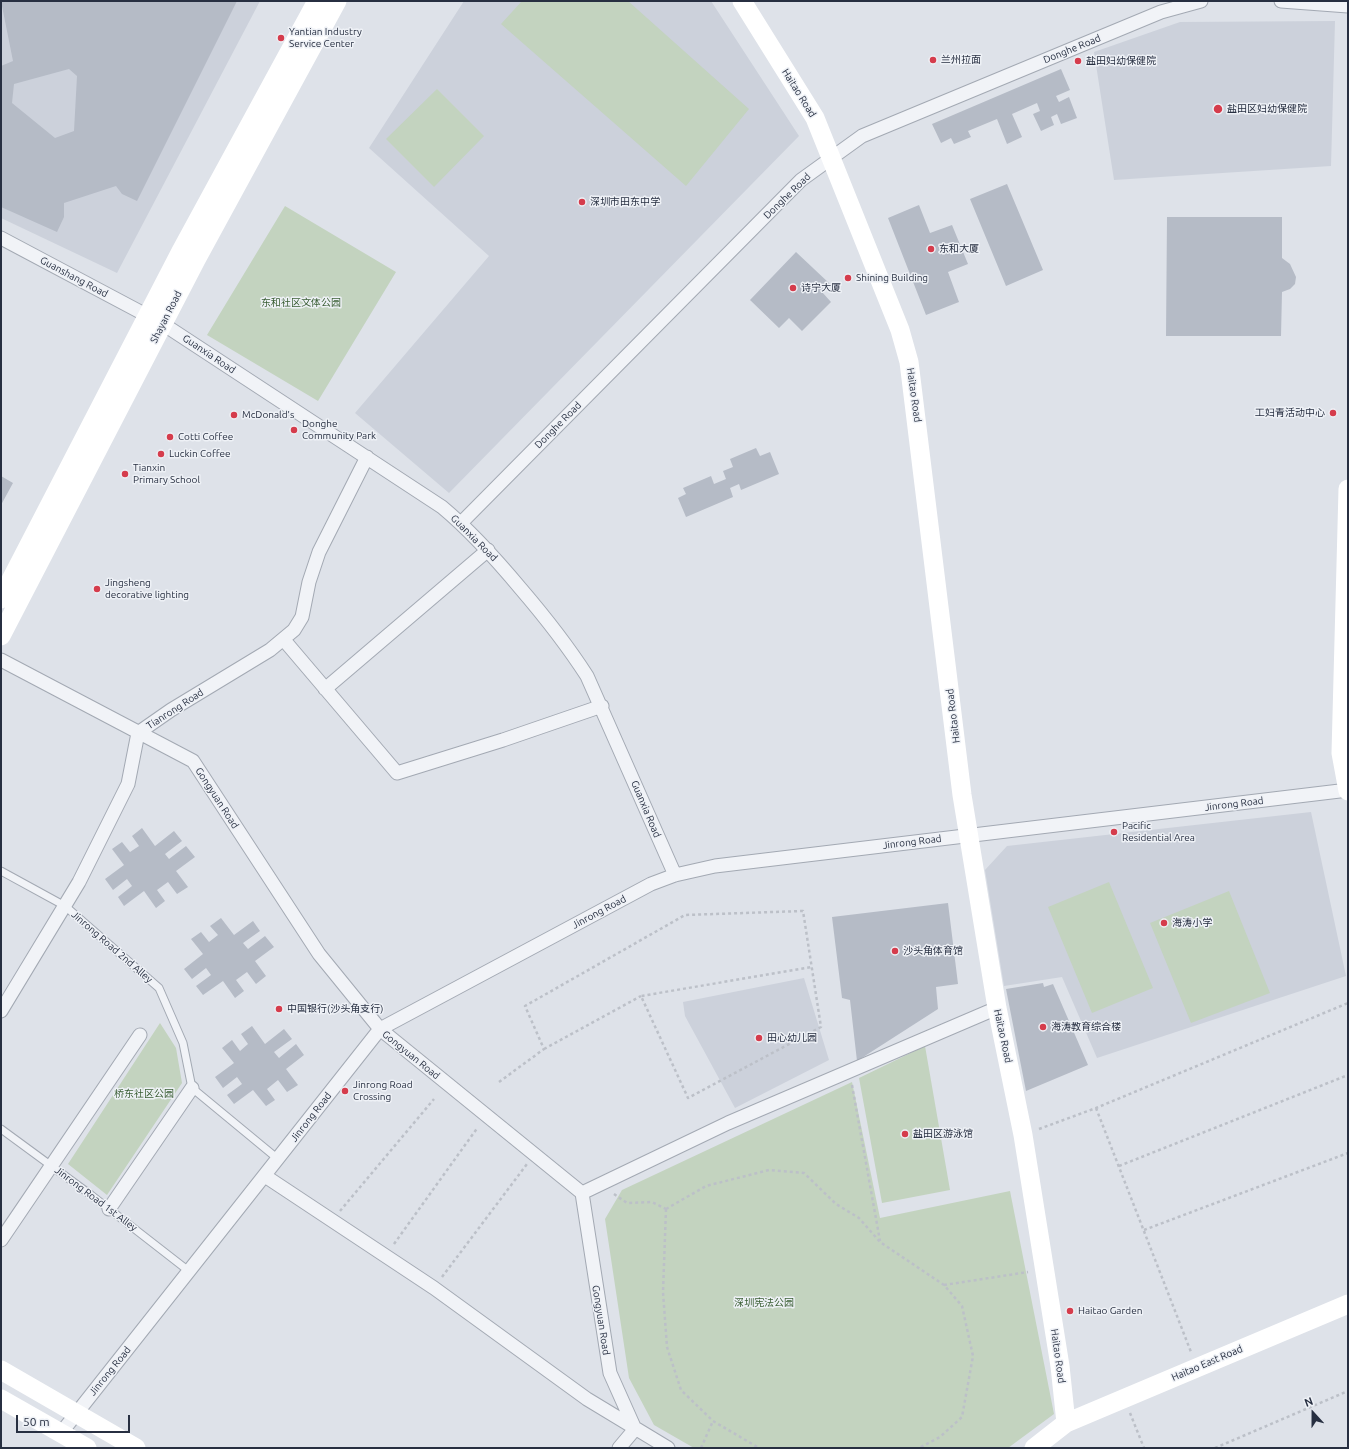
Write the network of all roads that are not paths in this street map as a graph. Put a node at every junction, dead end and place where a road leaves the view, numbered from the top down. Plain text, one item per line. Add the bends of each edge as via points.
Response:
1 (317, 1) edge
2 (336, 1) edge
3 (742, 1) edge
4 (1201, 1) edge
5 (1281, 1) edge
6 (1348, 6) edge
7 (831, 157) junction
8 (1, 238) edge
9 (156, 319) junction
10 (367, 457) junction
11 (1348, 489) edge
12 (461, 523) junction
13 (488, 550) junction
14 (1, 599) edge
15 (1, 636) edge
16 (284, 640) junction
17 (1, 660) edge
18 (325, 689) junction
19 (602, 706) junction
20 (138, 733) junction
21 (1348, 790) edge
22 (969, 836) junction
23 (1, 871) edge
24 (675, 875) junction
25 (65, 906) junction
26 (997, 1008) junction
27 (1, 1011) edge
28 (380, 1029) junction
29 (140, 1036) dead end
30 (192, 1088) junction
31 (1, 1129) edge
32 (278, 1158) junction
33 (52, 1166) junction
34 (265, 1176) junction
35 (582, 1193) junction
36 (109, 1209) junction
37 (1, 1240) edge
38 (190, 1272) junction
39 (1348, 1304) edge
40 (1, 1370) edge
41 (1, 1399) edge
42 (76, 1413) junction
43 (1066, 1423) junction
44 (635, 1429) junction
45 (61, 1433) junction
46 (87, 1448) edge
47 (136, 1448) edge
48 (619, 1448) edge
49 (668, 1448) edge
50 (1034, 1448) edge

1 - 9 street, Shayan Road
2 - 9 street, Shayan Road
3 - 7 street, Haitao Road via 815,118
4 - 7 street, Donghe Road via 1161,12 862,136
5 - 6 street
7 - 12 street, Donghe Road via 801,180
7 - 22 street, Haitao Road via 900,330 909,362
8 - 9 street, Guanshang Road
9 - 10 street, Guanxia Road
9 - 14 street, Shayan Road
9 - 15 street, Shayan Road
10 - 12 street, Guanxia Road via 442,507
10 - 16 street, Tianrong Road via 319,552 309,582 302,617
11 - 21 street via 1341,753
12 - 13 street, Guanxia Road
13 - 18 street
13 - 19 street, Guanxia Road via 569,647
16 - 18 street
16 - 20 street, Tianrong Road
17 - 20 street, Gongyuan Road
18 - 19 street via 397,773
19 - 24 street, Guanxia Road
20 - 25 street, Tianrong Road via 128,784
20 - 28 street, Gongyuan Road via 193,761 319,954
21 - 22 street, Jinrong Road
22 - 24 street, Jinrong Road via 715,866
22 - 26 street, Haitao Road
23 - 25 lane, Jinrong Road 2nd Alley
24 - 28 street, Jinrong Road via 651,884
25 - 27 street, Tianrong Road
25 - 30 lane, Jinrong Road 2nd Alley via 159,988 183,1043
26 - 35 street via 728,1123
26 - 43 street, Haitao Road via 1023,1135 1060,1366
28 - 32 street, Jinrong Road
28 - 35 street, Gongyuan Road
29 - 33 street
30 - 32 lane
30 - 36 street
31 - 33 lane, Jinrong Road 1st Alley
32 - 34 street, Jinrong Road
33 - 36 lane, Jinrong Road 1st Alley
33 - 37 street
34 - 38 street, Jinrong Road
34 - 44 street via 434,1288 587,1400
35 - 44 street, Gongyuan Road via 610,1373
36 - 38 lane, Jinrong Road 1st Alley
38 - 42 street, Jinrong Road
39 - 43 street, Haitao East Road
40 - 42 street
41 - 45 street
42 - 45 street, Jinrong Road
42 - 47 street
43 - 50 street
44 - 48 street
44 - 49 street
45 - 46 street

